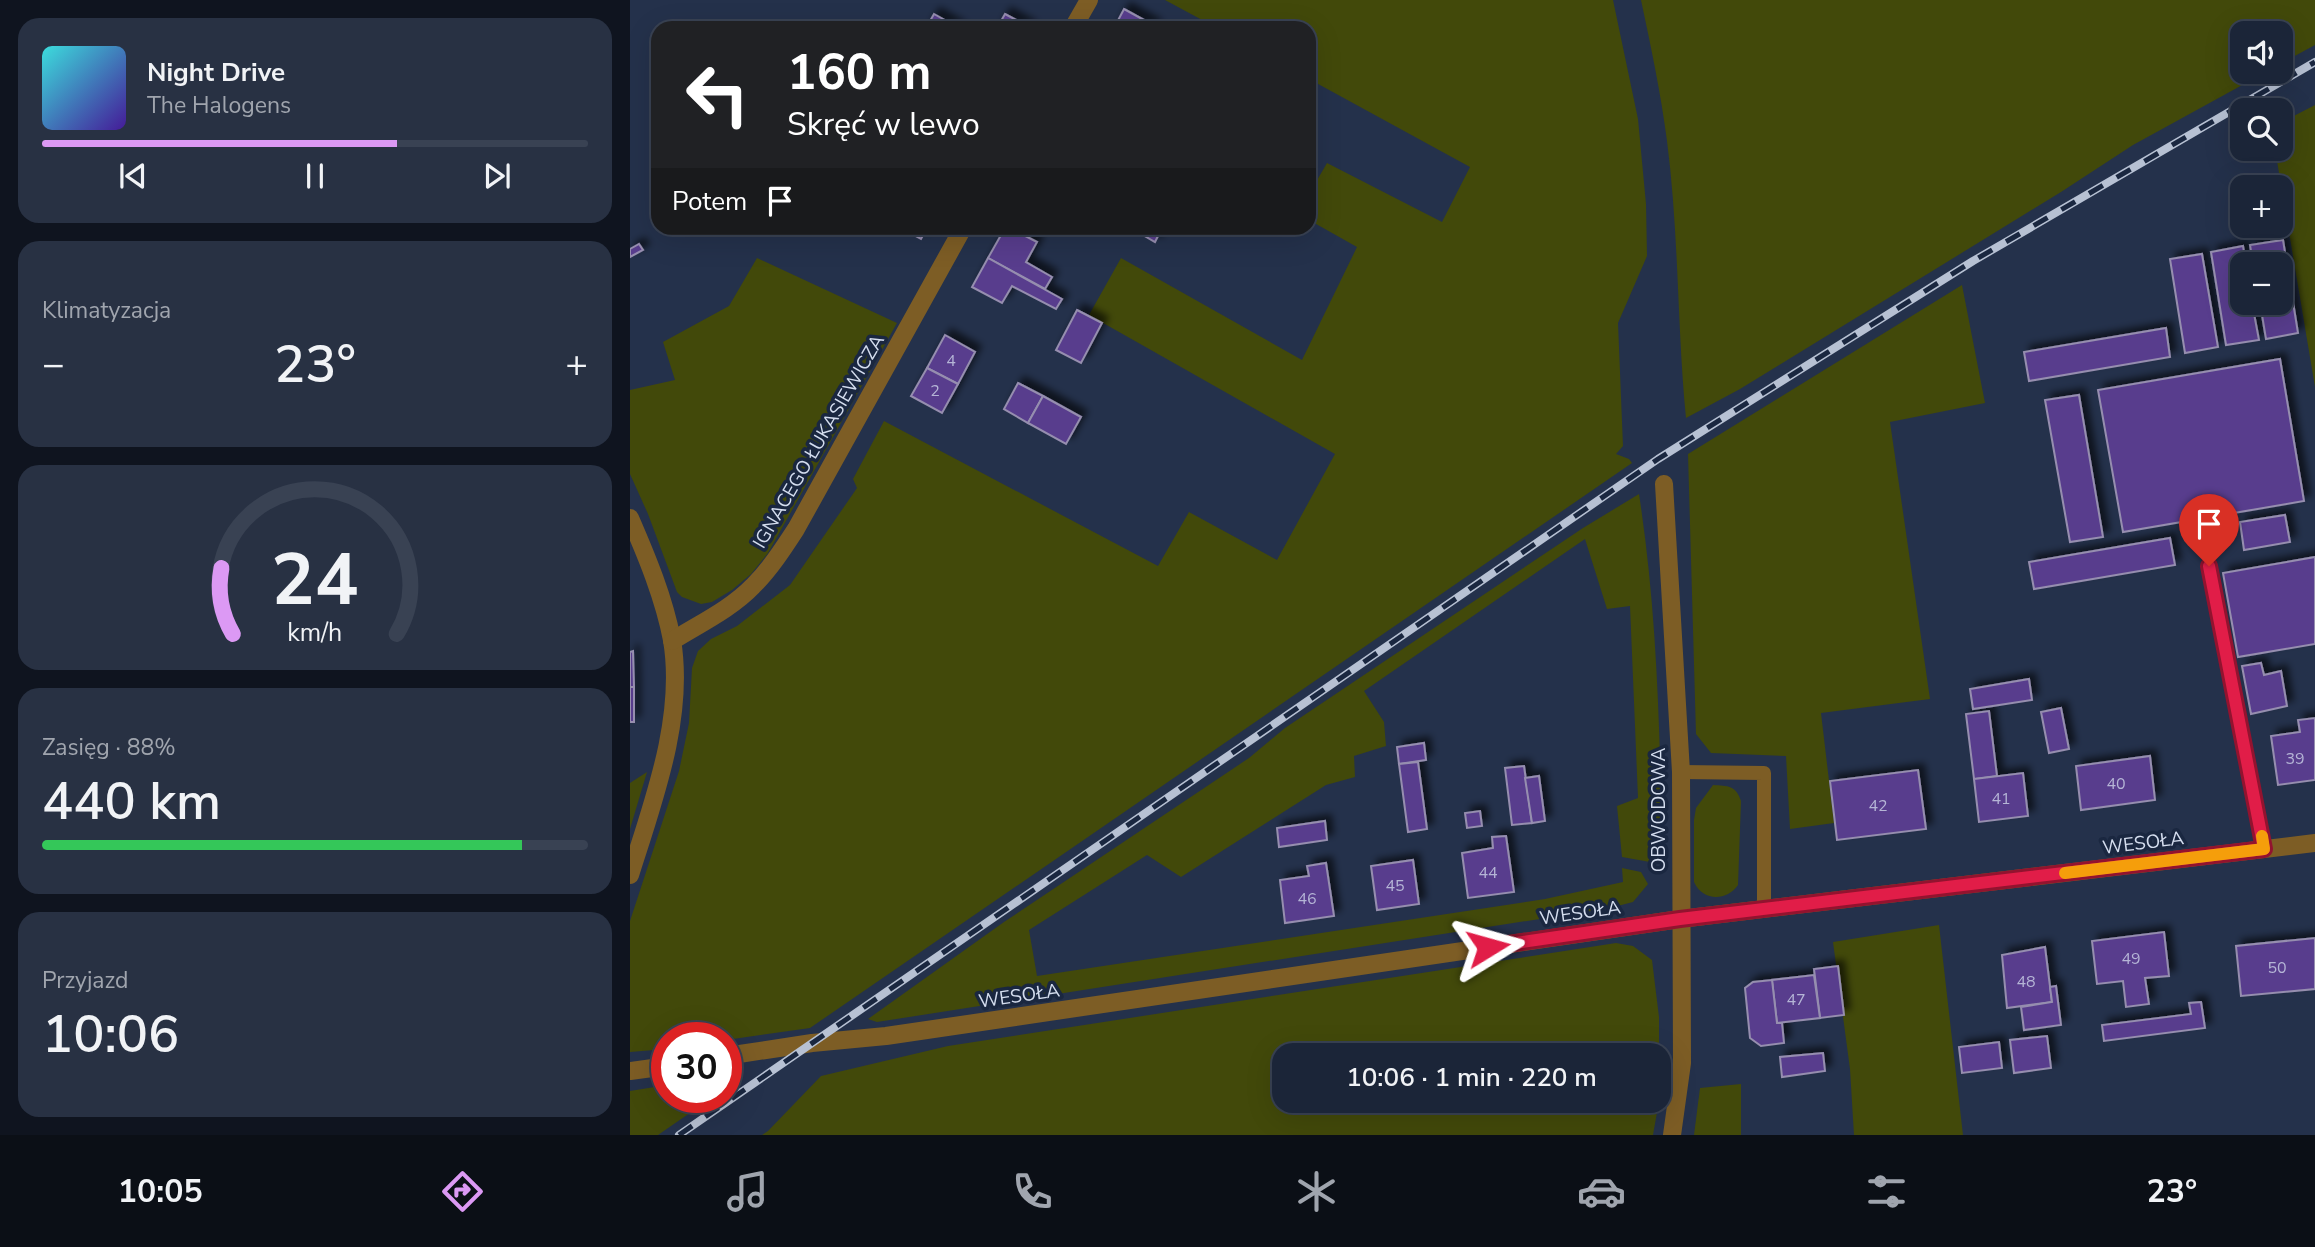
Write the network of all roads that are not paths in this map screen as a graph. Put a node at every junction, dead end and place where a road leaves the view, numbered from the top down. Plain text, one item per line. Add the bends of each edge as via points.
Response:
1 (1089, 0) edge
2 (1077, 21) edge
3 (959, 235) edge
4 (1664, 484) dead end
5 (630, 518) edge
6 (2209, 566) dead end
7 (672, 641) junction
8 (1681, 772) junction
9 (2315, 843) edge
10 (2264, 849) junction
11 (630, 875) edge
12 (1764, 909) junction
13 (1680, 919) junction
14 (742, 1054) edge
15 (651, 1068) edge
16 (630, 1071) edge
17 (1672, 1135) edge

1 - 2 street
3 - 7 street, IGNACEGO ŁUKASIEWICZA via 773,564 729,606
4 - 8 street, OBWODOWA
5 - 7 street
6 - 10 lane
7 - 11 street via 669,741
8 - 12 lane via 1764,773
8 - 13 street, OBWODOWA
9 - 10 street, WESOŁA
10 - 12 street, WESOŁA
12 - 13 street, WESOŁA
13 - 14 street, WESOŁA
13 - 17 street, OBWODOWA via 1682,1063
15 - 16 street

